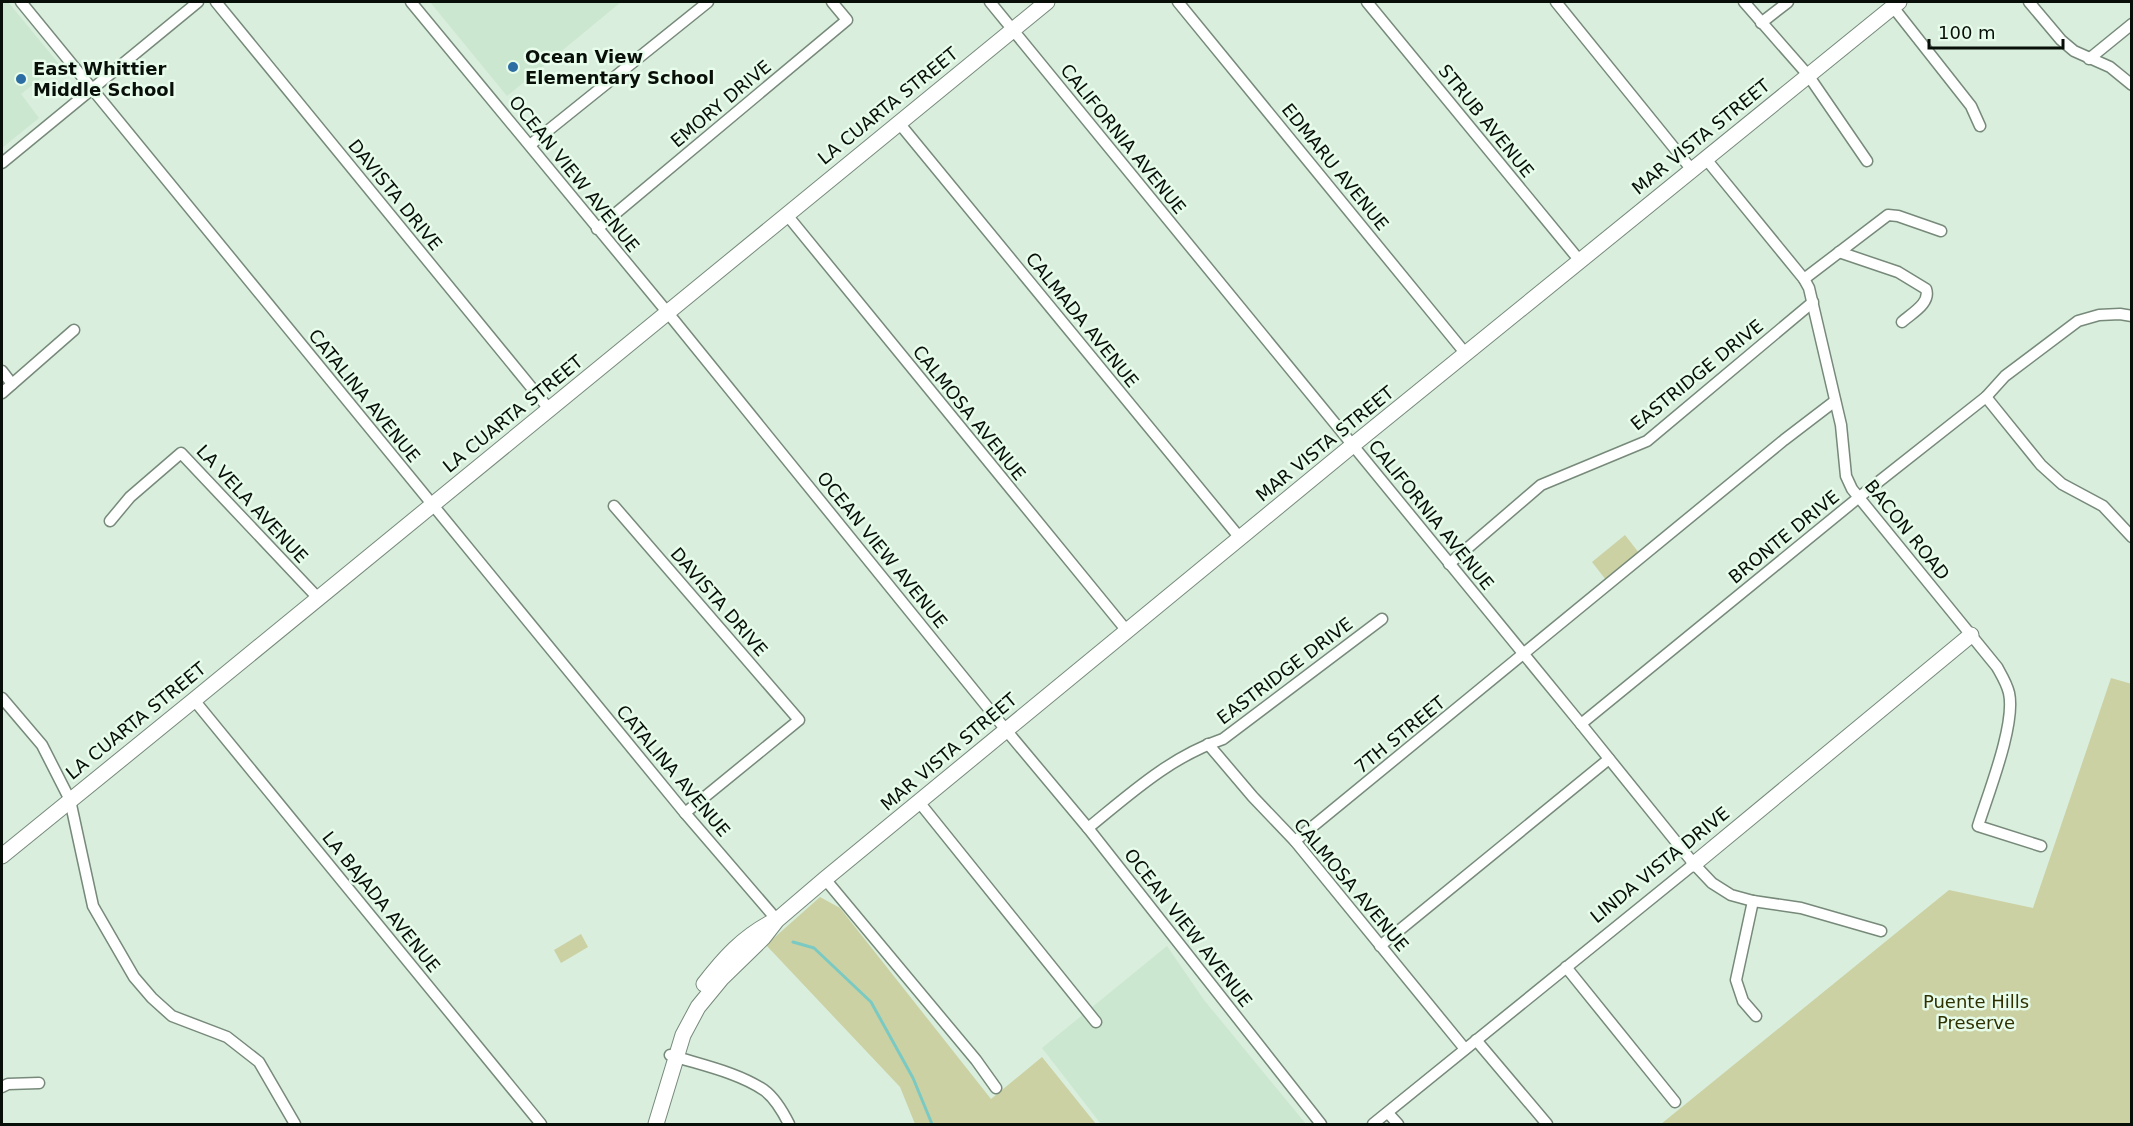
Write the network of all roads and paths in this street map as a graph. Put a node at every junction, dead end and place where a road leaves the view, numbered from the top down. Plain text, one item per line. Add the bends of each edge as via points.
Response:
1 (21, 2) edge
2 (198, 2) edge
3 (216, 2) edge
4 (411, 2) edge
5 (708, 2) edge
6 (832, 2) edge
7 (990, 2) edge
8 (1047, 2) edge
9 (1178, 2) edge
10 (1367, 2) edge
11 (1556, 2) edge
12 (1743, 2) edge
13 (1788, 2) edge
14 (2029, 2) edge
15 (1896, 4) edge
16 (1761, 23) junction
17 (2132, 24) edge
18 (1012, 29) junction
19 (2089, 59) junction
20 (1808, 75) junction
21 (2132, 85) edge
22 (92, 89) junction
23 (899, 123) junction
24 (1980, 126) dead end
25 (530, 145) junction
26 (1706, 159) junction
27 (1868, 161) dead end
28 (2, 163) edge
29 (1692, 170) junction
30 (787, 215) junction
31 (597, 229) junction
32 (1941, 231) dead end
33 (1839, 252) junction
34 (1580, 261) junction
35 (1804, 279) junction
36 (1813, 302) junction
37 (668, 313) junction
38 (2132, 316) edge
39 (1902, 322) dead end
40 (74, 330) dead end
41 (1466, 354) junction
42 (2, 371) edge
43 (12, 384) junction
44 (2, 393) edge
45 (1986, 397) junction
46 (1835, 401) junction
47 (549, 409) junction
48 (1353, 445) junction
49 (1858, 498) junction
50 (432, 505) junction
51 (614, 506) dead end
52 (110, 520) dead end
53 (2132, 537) edge
54 (1240, 538) junction
55 (1449, 564) junction
56 (318, 598) junction
57 (1382, 619) dead end
58 (1126, 631) junction
59 (1971, 635) junction
60 (1525, 655) junction
61 (2, 698) edge
62 (194, 700) junction
63 (1581, 724) junction
64 (1006, 730) junction
65 (1209, 744) junction
66 (1609, 759) junction
67 (70, 800) junction
68 (919, 802) junction
69 (685, 813) junction
70 (1088, 828) junction
71 (1296, 841) junction
72 (2041, 846) dead end
73 (2, 856) edge
74 (1694, 864) junction
75 (825, 879) junction
76 (1754, 901) junction
77 (777, 920) junction
78 (1881, 931) dead end
79 (1380, 946) junction
80 (1566, 967) junction
81 (1756, 1016) dead end
82 (1096, 1022) dead end
83 (1476, 1040) junction
84 (1465, 1049) junction
85 (673, 1056) junction
86 (39, 1083) dead end
87 (2, 1087) edge
88 (996, 1088) dead end
89 (1675, 1102) dead end
90 (1388, 1113) junction
91 (294, 1125) edge
92 (541, 1125) edge
93 (647, 1125) edge
94 (656, 1125) edge
95 (789, 1125) edge
96 (1321, 1125) edge
97 (1373, 1125) edge
98 (1398, 1125) edge
99 (1547, 1125) edge

1 - 22 street, CATALINA AVENUE
2 - 22 street
3 - 47 street, DAVISTA DRIVE
4 - 25 street, OCEAN VIEW AVENUE
5 - 25 street
6 - 31 street, EMORY DRIVE via 847,20
7 - 18 street, CALIFORNIA AVENUE
8 - 18 street, LA CUARTA STREET
9 - 41 street, EDMARU AVENUE
10 - 34 street, STRUB AVENUE
11 - 29 street
12 - 16 street
13 - 16 street
14 - 19 street via 2061,40
15 - 20 street, MAR VISTA STREET
15 - 24 street via 1971,106
16 - 20 street
17 - 19 street
18 - 23 street, LA CUARTA STREET
18 - 48 street, CALIFORNIA AVENUE
19 - 21 street via 2110,68
20 - 26 street, MAR VISTA STREET
20 - 27 street
22 - 28 street
22 - 50 street, CATALINA AVENUE
23 - 30 street, LA CUARTA STREET
23 - 54 street, CALMADA AVENUE
25 - 31 street, OCEAN VIEW AVENUE
26 - 29 street, MAR VISTA STREET
26 - 35 street, BACON ROAD
29 - 34 street, MAR VISTA STREET
30 - 37 street, LA CUARTA STREET
30 - 58 street, CALMOSA AVENUE
31 - 37 street, OCEAN VIEW AVENUE
32 - 33 street via 1888,215
33 - 35 street
33 - 39 street via 1898,272 1926,289 1926,301
34 - 41 street, MAR VISTA STREET
35 - 36 street, BACON ROAD
36 - 46 street, BACON ROAD
36 - 55 street, EASTRIDGE DRIVE via 1647,441 1541,485
37 - 47 street, LA CUARTA STREET
37 - 64 street, OCEAN VIEW AVENUE
38 - 45 street, BRONTE DRIVE via 2098,315 2078,321 2005,376
40 - 43 street
41 - 48 street, MAR VISTA STREET
42 - 43 street
43 - 44 street
45 - 49 street, BRONTE DRIVE
45 - 53 street via 2041,465 2062,484 2103,506
46 - 49 street, BACON ROAD via 1846,476
46 - 60 street, 7TH STREET
47 - 50 street, LA CUARTA STREET
48 - 54 street, MAR VISTA STREET
48 - 55 street, CALIFORNIA AVENUE
49 - 59 street, BACON ROAD
49 - 63 street, BRONTE DRIVE
50 - 56 street, LA CUARTA STREET
50 - 69 street, CATALINA AVENUE
51 - 69 street, DAVISTA DRIVE via 799,720
52 - 56 street, LA VELA AVENUE via 130,497 181,453
54 - 58 street, MAR VISTA STREET
55 - 60 street, CALIFORNIA AVENUE
56 - 62 street, LA CUARTA STREET
57 - 65 street, EASTRIDGE DRIVE via 1223,739
58 - 64 street, MAR VISTA STREET
59 - 72 street, BACON ROAD via 1997,667 2010,695 2008,728 1978,826
59 - 74 street, LINDA VISTA DRIVE
60 - 63 street, CALIFORNIA AVENUE
60 - 71 street, 7TH STREET
61 - 67 street via 42,745
62 - 67 street, LA CUARTA STREET
62 - 92 street, LA BAJADA AVENUE
63 - 66 street, CALIFORNIA AVENUE
64 - 68 street, MAR VISTA STREET
64 - 70 street, OCEAN VIEW AVENUE
65 - 70 street, EASTRIDGE DRIVE via 1156,772
65 - 71 street, CALMOSA AVENUE
66 - 74 street, CALIFORNIA AVENUE
66 - 79 street
67 - 73 street, LA CUARTA STREET
67 - 91 street via 93,906 134,977 172,1016 227,1037 259,1062
68 - 75 street, MAR VISTA STREET
68 - 82 street
69 - 77 street, CATALINA AVENUE
70 - 96 street, OCEAN VIEW AVENUE
71 - 79 street, CALMOSA AVENUE
74 - 76 street, CALIFORNIA AVENUE via 1721,890
74 - 80 street, LINDA VISTA DRIVE
75 - 77 street, MAR VISTA STREET
75 - 88 street
76 - 78 street, CALIFORNIA AVENUE via 1801,908
76 - 81 street via 1736,980 1743,1001
77 - 85 street, MAR VISTA STREET via 752,932 718,967 680,1027
79 - 84 street, CALMOSA AVENUE
80 - 83 street, LINDA VISTA DRIVE
80 - 89 street
83 - 84 street, LINDA VISTA DRIVE
83 - 99 street
84 - 90 street, LINDA VISTA DRIVE
85 - 93 street, MAR VISTA STREET
85 - 94 street, MAR VISTA STREET
85 - 95 street via 742,1078 766,1091
86 - 87 street
90 - 97 street, LINDA VISTA DRIVE
90 - 98 street

